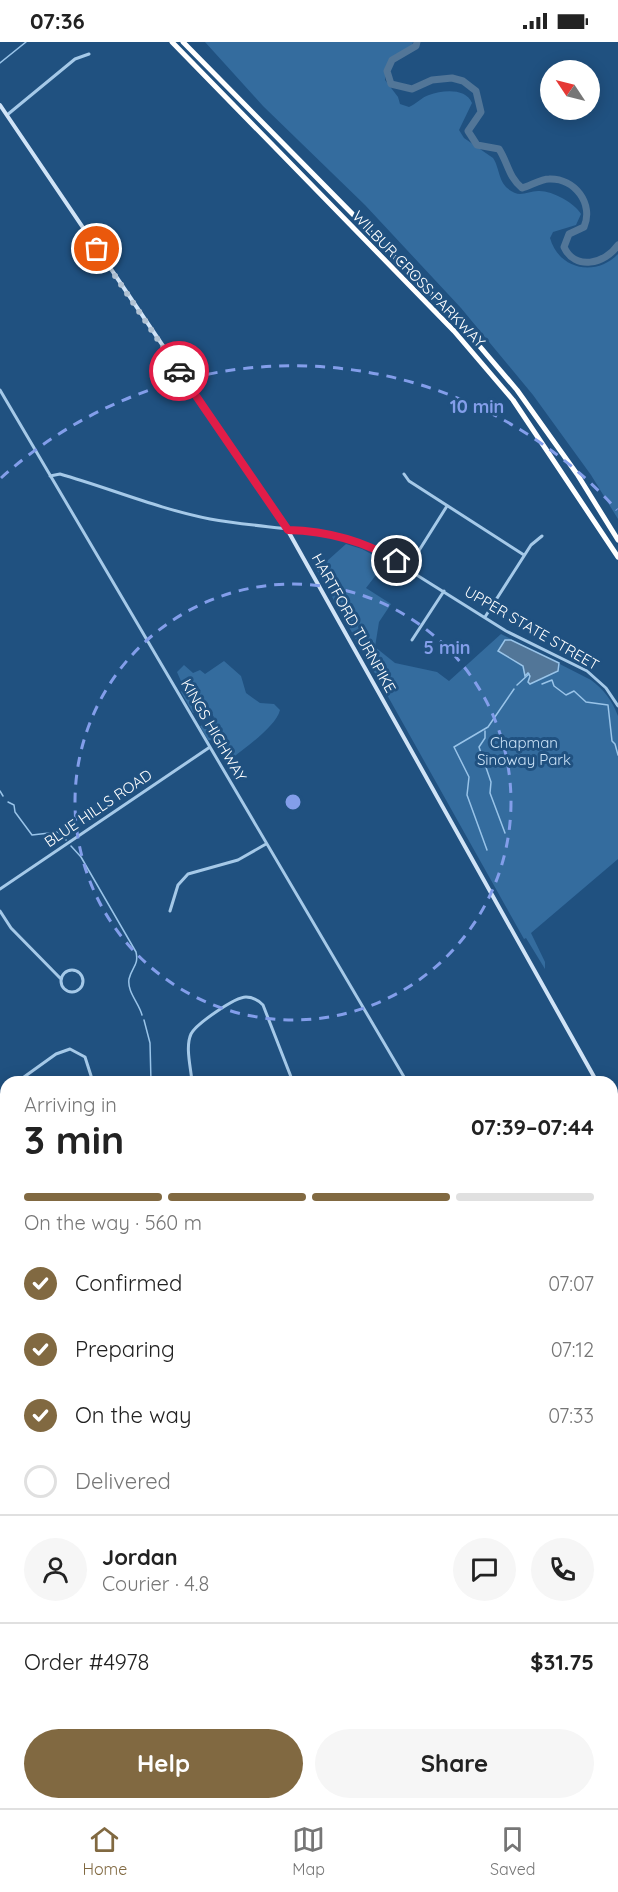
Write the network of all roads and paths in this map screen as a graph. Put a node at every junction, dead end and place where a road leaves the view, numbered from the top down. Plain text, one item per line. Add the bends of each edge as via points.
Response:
1 (172, 42) edge
2 (183, 42) edge
3 (89, 54) dead end
4 (0, 105) edge
5 (7, 115) junction
6 (0, 390) edge
7 (404, 474) dead end
8 (50, 476) junction
9 (447, 506) junction
10 (288, 530) junction
11 (542, 536) dead end
12 (618, 540) edge
13 (525, 555) junction
14 (618, 557) edge
15 (408, 568) junction
16 (444, 591) junction
17 (484, 617) junction
18 (412, 640) dead end
19 (618, 706) edge
20 (210, 747) junction
21 (266, 844) junction
22 (0, 890) edge
23 (0, 911) edge
24 (170, 912) dead end
25 (61, 979) junction
26 (25, 1076) edge
27 (91, 1076) edge
28 (192, 1076) edge
29 (291, 1076) edge
30 (403, 1076) edge
31 (594, 1076) edge

1 - 14 highway, WILBUR CROSS PARKWAY via 454,331 513,400
2 - 12 highway, WILBUR CROSS PARKWAY via 459,322 517,390
3 - 5 street via 75,59
4 - 5 main road, HARTFORD TURNPIKE
5 - 10 main road, HARTFORD TURNPIKE
6 - 8 street, KINGS HIGHWAY
7 - 9 street
8 - 10 street, UPPER STATE STREET via 66,476 202,517
8 - 20 street, KINGS HIGHWAY
9 - 13 street
9 - 15 street
10 - 15 street, UPPER STATE STREET via 350,539
10 - 31 main road, HARTFORD TURNPIKE
11 - 13 street
13 - 17 street
15 - 16 street, UPPER STATE STREET
16 - 17 street, UPPER STATE STREET
16 - 18 street
17 - 19 street, UPPER STATE STREET via 587,671
20 - 21 street, KINGS HIGHWAY
20 - 22 street, BLUE HILLS ROAD
21 - 24 street via 238,860 188,874 178,885
21 - 30 street, KINGS HIGHWAY
23 - 25 street via 11,928
25 - 25 street via 70,992 82,982 72,970
26 - 27 street via 69,1049 85,1057
28 - 29 street via 189,1045 193,1031 235,1000 246,997 263,1005

